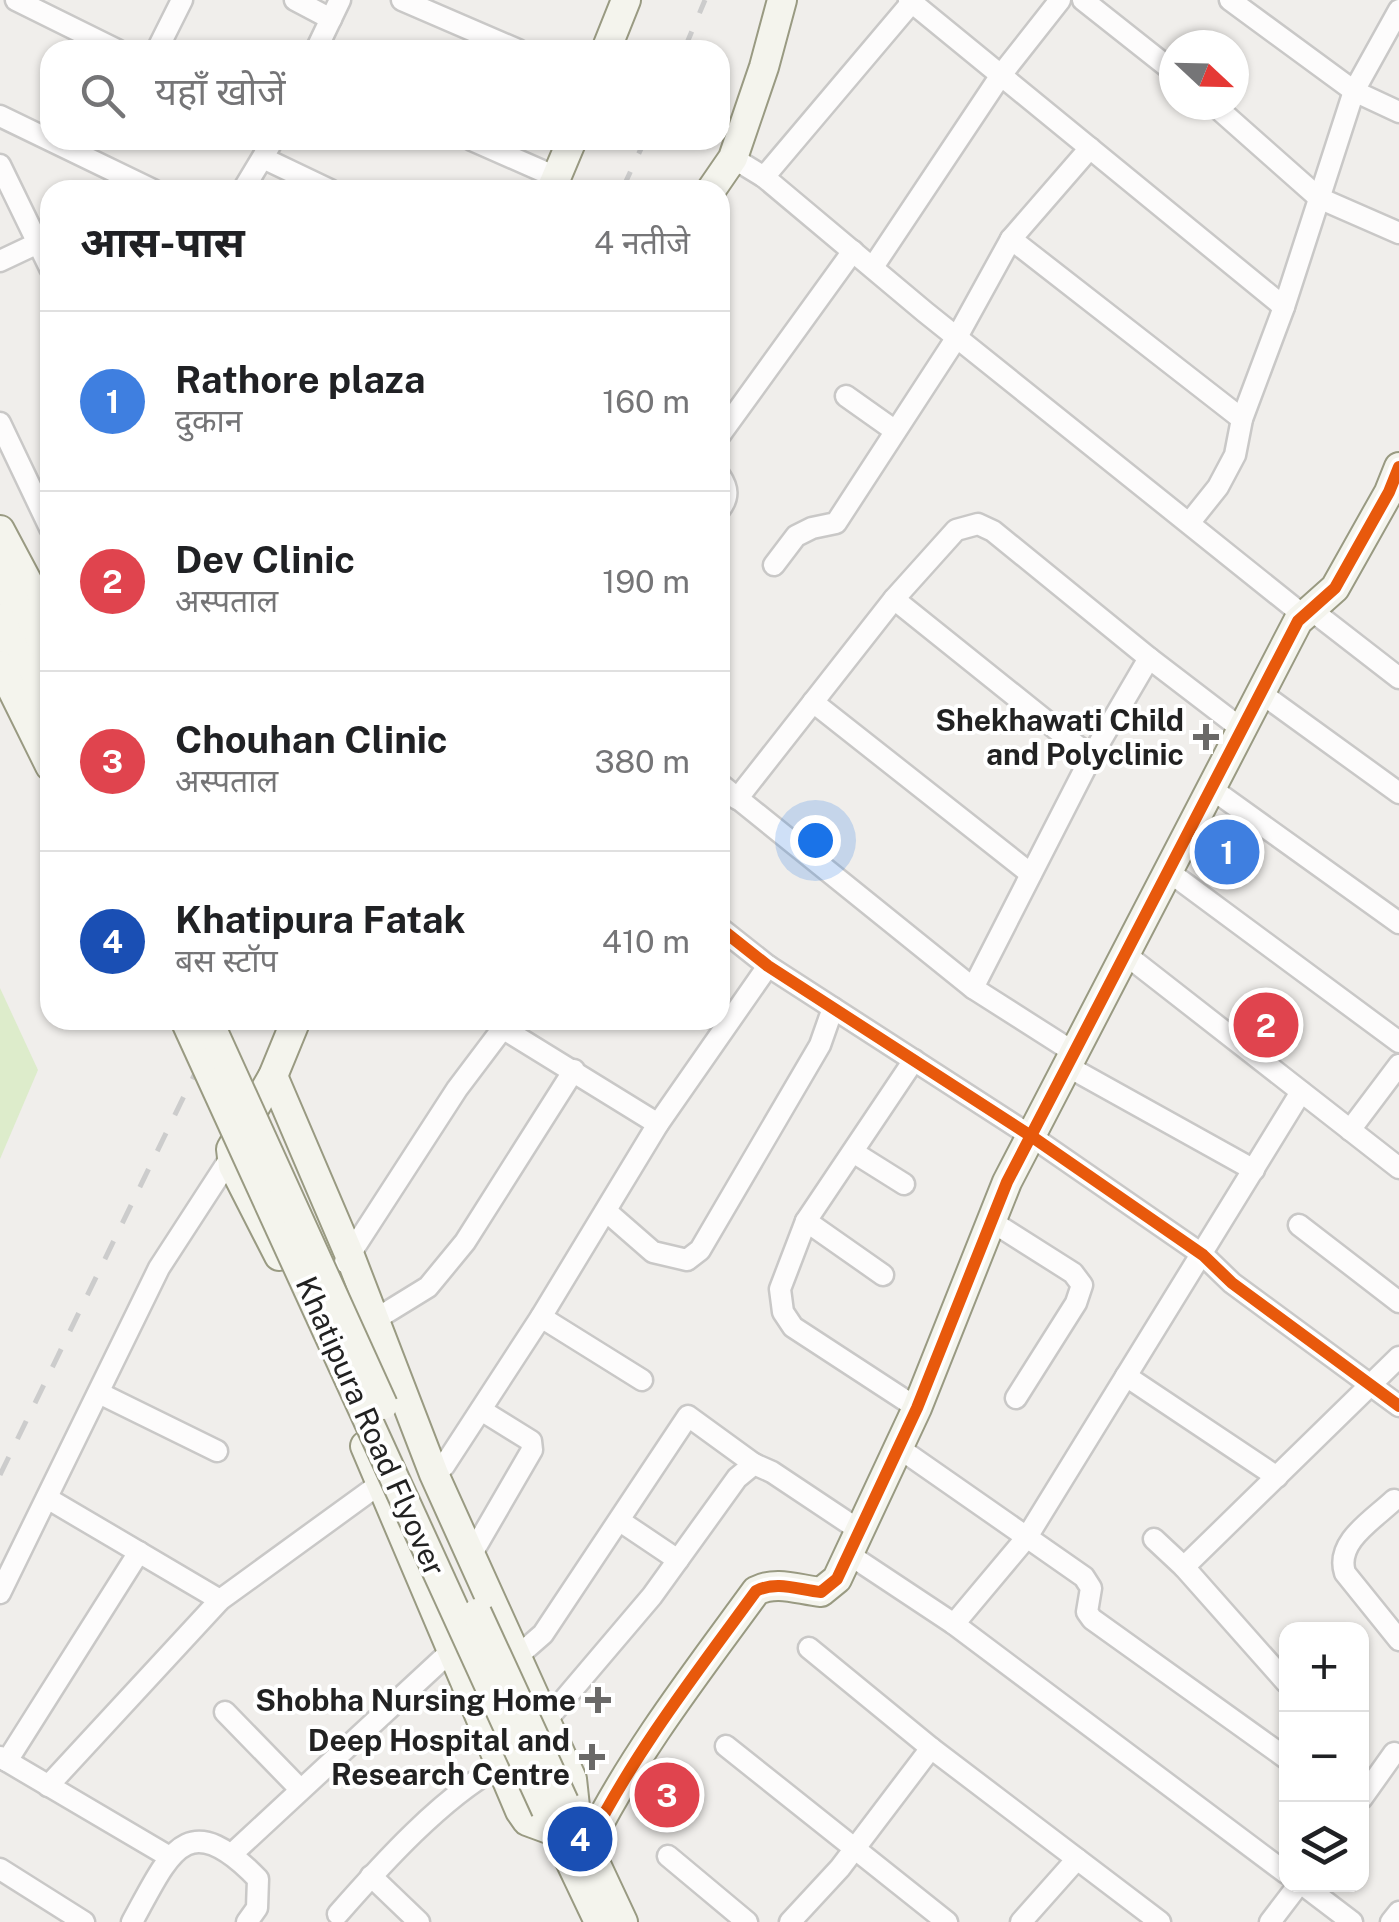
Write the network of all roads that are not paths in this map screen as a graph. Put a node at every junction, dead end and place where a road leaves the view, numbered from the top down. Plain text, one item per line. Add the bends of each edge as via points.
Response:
1 (16, 0) edge
2 (182, 0) edge
3 (294, 0) edge
4 (402, 0) edge
5 (626, 0) edge
6 (782, 0) edge
7 (1060, 0) edge
8 (1230, 0) edge
9 (911, 1) edge
10 (1087, 1) edge
11 (336, 10) edge
12 (1399, 10) edge
13 (97, 40) edge
14 (161, 40) edge
15 (321, 40) edge
16 (495, 40) edge
17 (610, 40) edge
18 (1159, 60) edge
19 (1001, 75) junction
20 (1354, 92) junction
21 (1399, 112) edge
22 (0, 116) edge
23 (1231, 120) edge
24 (40, 137) edge
25 (1090, 148) junction
26 (66, 150) edge
27 (267, 150) edge
28 (270, 150) edge
29 (491, 150) edge
30 (568, 150) edge
31 (733, 158) junction
32 (0, 165) edge
33 (764, 177) junction
34 (124, 180) edge
35 (249, 180) edge
36 (315, 180) edge
37 (547, 180) edge
38 (554, 180) edge
39 (717, 180) edge
40 (1320, 198) junction
41 (1399, 234) edge
42 (1011, 239) junction
43 (36, 244) junction
44 (40, 251) edge
45 (853, 251) junction
46 (0, 261) edge
47 (873, 267) junction
48 (1284, 307) junction
49 (957, 337) junction
50 (846, 396) dead end
51 (1242, 419) junction
52 (730, 421) edge
53 (0, 423) edge
54 (894, 430) junction
55 (1399, 467) edge
56 (40, 507) edge
57 (1190, 522) junction
58 (0, 530) edge
59 (774, 565) dead end
60 (0, 571) edge
61 (894, 599) junction
62 (40, 605) edge
63 (1306, 612) junction
64 (0, 618) edge
65 (40, 656) edge
66 (1149, 658) junction
67 (0, 665) edge
68 (1399, 678) edge
69 (1261, 693) junction
70 (813, 702) junction
71 (40, 704) edge
72 (1243, 730) junction
73 (40, 746) edge
74 (1090, 757) junction
75 (1212, 789) junction
76 (730, 793) edge
77 (1399, 793) edge
78 (737, 799) junction
79 (1168, 872) junction
80 (1032, 874) junction
81 (1399, 923) edge
82 (730, 936) edge
83 (1125, 954) junction
84 (768, 966) junction
85 (973, 988) junction
86 (833, 1008) junction
87 (730, 1021) edge
88 (190, 1030) edge
89 (212, 1030) edge
90 (292, 1030) edge
91 (501, 1030) edge
92 (515, 1030) edge
93 (723, 1030) edge
94 (1399, 1042) edge
95 (1071, 1059) junction
96 (914, 1060) junction
97 (1399, 1064) edge
98 (574, 1070) junction
99 (272, 1076) junction
100 (1301, 1092) junction
101 (658, 1124) junction
102 (1350, 1130) junction
103 (1031, 1136) junction
104 (853, 1152) junction
105 (230, 1157) junction
106 (1399, 1168) edge
107 (1254, 1170) junction
108 (904, 1184) dead end
109 (606, 1211) junction
110 (806, 1221) junction
111 (991, 1221) junction
112 (1299, 1225) dead end
113 (1203, 1254) junction
114 (350, 1256) junction
115 (884, 1275) dead end
116 (1399, 1302) edge
117 (307, 1310) junction
118 (541, 1317) junction
119 (373, 1322) junction
120 (324, 1349) junction
121 (1399, 1357) edge
122 (1126, 1376) junction
123 (642, 1380) dead end
124 (1370, 1383) junction
125 (99, 1393) junction
126 (1016, 1398) dead end
127 (1399, 1406) edge
128 (917, 1408) junction
129 (481, 1410) junction
130 (899, 1448) junction
131 (216, 1451) dead end
132 (754, 1464) junction
133 (434, 1474) junction
134 (1277, 1477) junction
135 (381, 1483) junction
136 (47, 1498) junction
137 (1394, 1500) dead end
138 (620, 1521) junction
139 (1027, 1537) junction
140 (1154, 1539) dead end
141 (853, 1541) junction
142 (138, 1552) junction
143 (470, 1558) junction
144 (678, 1560) junction
145 (1184, 1567) junction
146 (0, 1593) edge
147 (220, 1600) junction
148 (954, 1624) junction
149 (1399, 1640) edge
150 (809, 1648) dead end
151 (452, 1651) junction
152 (518, 1655) junction
153 (1279, 1674) edge
154 (225, 1712) dead end
155 (546, 1722) junction
156 (726, 1746) dead end
157 (931, 1748) junction
158 (1279, 1753) edge
159 (1394, 1753) dead end
160 (4, 1759) edge
161 (500, 1766) junction
162 (48, 1786) junction
163 (1369, 1788) edge
164 (300, 1789) junction
165 (567, 1822) junction
166 (856, 1848) junction
167 (233, 1854) junction
168 (168, 1856) junction
169 (668, 1856) dead end
170 (1077, 1859) junction
171 (1279, 1868) edge
172 (0, 1869) edge
173 (371, 1876) junction
174 (1294, 1892) edge
175 (1311, 1892) edge
176 (1399, 1912) edge
177 (338, 1914) dead end
178 (84, 1922) edge
179 (132, 1922) edge
180 (248, 1922) edge
181 (419, 1922) edge
182 (599, 1922) edge
183 (623, 1922) edge
184 (747, 1922) edge
185 (790, 1922) edge
186 (947, 1922) edge
187 (1021, 1922) edge
188 (1160, 1922) edge
189 (1270, 1922) edge
190 (1352, 1922) edge
191 (1392, 1922) edge

1 - 13 street
2 - 14 street
3 - 11 street
4 - 16 street
5 - 17 street
6 - 31 street
7 - 19 street
8 - 20 street
9 - 19 street
9 - 33 street
10 - 18 street
11 - 15 street
12 - 20 street
19 - 25 street
19 - 47 street
20 - 21 street
20 - 40 street
22 - 24 street
23 - 40 street
25 - 42 street
25 - 48 street
26 - 34 street
27 - 35 street
28 - 36 street
29 - 37 street
30 - 38 street
31 - 33 street
31 - 39 street
32 - 43 street
33 - 45 street
40 - 41 street
40 - 48 street
42 - 49 street
42 - 51 street
43 - 44 street
43 - 46 street
45 - 47 street
45 - 52 street
47 - 49 street
48 - 51 street
49 - 54 street
49 - 57 street
50 - 54 street
51 - 57 street via 1236,455
53 - 56 street
54 - 59 street via 836,523 796,536
55 - 63 street via 1335,588
57 - 63 street
58 - 62 street
60 - 65 street
61 - 66 street via 956,530 978,524
61 - 70 street
61 - 74 street
63 - 68 street
63 - 69 street
64 - 71 street
66 - 72 street
66 - 74 street
67 - 73 street
69 - 72 street
69 - 77 street
70 - 78 street
70 - 80 street
72 - 75 street
74 - 80 street
75 - 79 street
75 - 81 street
76 - 78 street
78 - 85 street
79 - 83 street
79 - 94 street
80 - 85 street
82 - 84 street
83 - 95 street
83 - 100 street
84 - 86 street
84 - 87 street
85 - 95 street
86 - 96 street
86 - 109 street via 820,1045 700,1250 686,1260 653,1252
88 - 165 street, Khatipura Road Flyover, bridge
89 - 165 street, Khatipura Road Flyover, bridge
90 - 99 street
91 - 114 street
92 - 98 street
93 - 101 street
95 - 103 street
95 - 107 street
96 - 103 street
96 - 104 street
97 - 102 street
98 - 101 street
98 - 119 street via 465,1242 428,1287
99 - 105 street
99 - 114 street
100 - 102 street
100 - 107 street
101 - 109 street
102 - 106 street
103 - 111 street
103 - 113 street
104 - 108 street
104 - 110 street
105 - 117 street
105 - 125 street via 159,1268
107 - 113 street
109 - 118 street
110 - 115 street
110 - 128 street via 780,1289 783,1312 793,1327
111 - 126 street via 1082,1286
111 - 128 street
112 - 116 street
113 - 122 street
113 - 124 street
114 - 117 street
114 - 119 street
117 - 120 street
118 - 123 street
118 - 129 street
119 - 120 street
119 - 133 street
120 - 135 street
121 - 124 street
122 - 134 street
122 - 139 street
124 - 127 street
124 - 134 street
125 - 131 street
125 - 136 street
128 - 130 street
129 - 133 street
129 - 143 street via 531,1441 532,1450
130 - 139 street
130 - 141 street
132 - 138 street via 688,1416
132 - 141 street
132 - 144 street via 736,1478
133 - 143 street
134 - 145 street
135 - 147 street
135 - 151 street
136 - 142 street
136 - 146 street
137 - 149 street via 1345,1547 1341,1560
138 - 144 street
138 - 152 street via 543,1634
139 - 148 street
139 - 158 street via 1084,1578 1092,1619
140 - 145 street
141 - 148 street
141 - 165 street via 837,1578 821,1592 766,1586 756,1591 612,1798
142 - 147 street
142 - 160 street
143 - 152 street
144 - 155 street
145 - 153 street
147 - 162 street
148 - 171 street
150 - 157 street
151 - 161 street
151 - 164 street
152 - 155 street
154 - 164 street
155 - 165 street via 572,1779
156 - 166 street
157 - 166 street
157 - 170 street
159 - 163 street
160 - 162 street
161 - 165 street via 526,1821
161 - 173 street via 472,1782
162 - 168 street
164 - 167 street
165 - 182 street
165 - 183 street
166 - 185 street
166 - 186 street
167 - 168 street via 198,1842
167 - 180 street via 258,1879 257,1908
168 - 179 street
169 - 184 street
170 - 187 street
170 - 188 street
172 - 178 street
173 - 177 street
173 - 181 street
174 - 189 street
175 - 190 street
176 - 191 street

